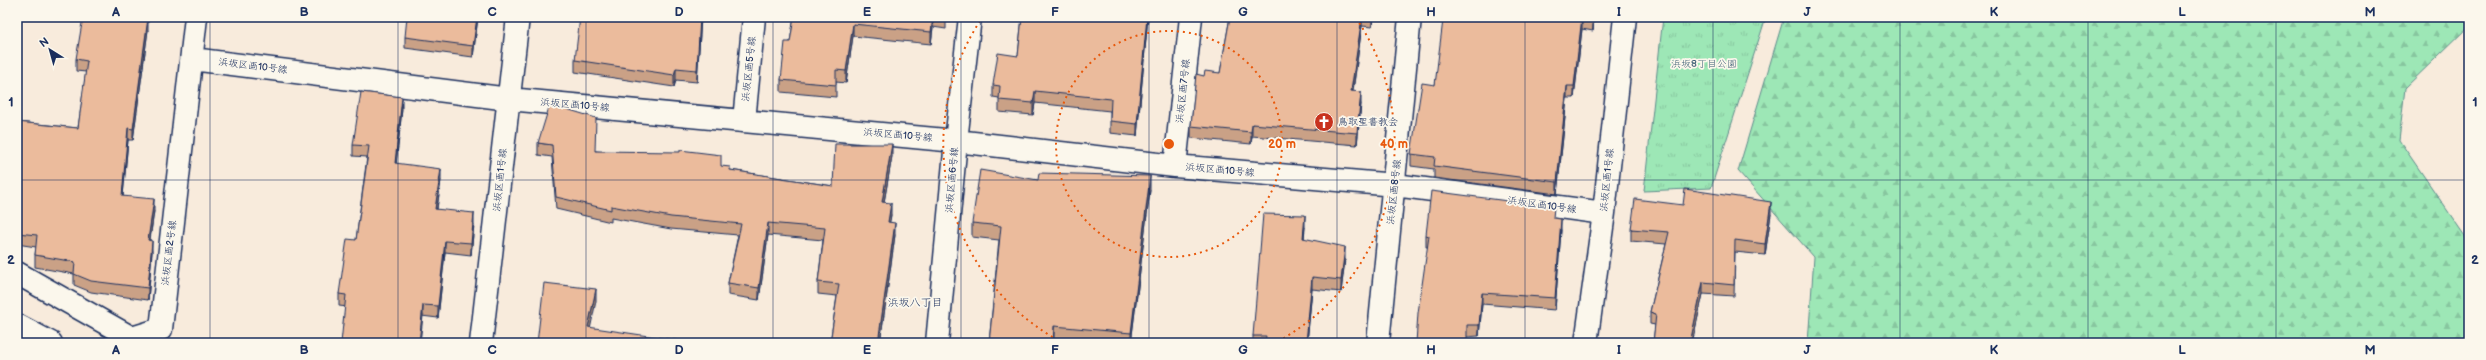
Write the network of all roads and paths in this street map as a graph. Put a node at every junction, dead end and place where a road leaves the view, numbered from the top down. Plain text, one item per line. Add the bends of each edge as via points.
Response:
1 (196, 17) edge
2 (518, 17) edge
3 (754, 17) edge
4 (970, 17) edge
5 (1191, 17) edge
6 (1410, 17) edge
7 (1625, 17) edge
8 (192, 59) junction
9 (509, 99) junction
10 (744, 121) junction
11 (956, 141) junction
12 (1174, 166) junction
13 (1395, 185) junction
14 (1604, 213) junction
15 (17, 273) edge
16 (17, 325) edge
17 (51, 343) edge
18 (481, 343) edge
19 (937, 343) edge
20 (1378, 343) edge
21 (1586, 343) edge

1 - 8 street, 浜坂区画2号線
2 - 9 street, 浜坂区画1号線
3 - 10 street, 浜坂区画5号線
4 - 11 street, 浜坂区画6号線
5 - 12 street, 浜坂区画7号線
6 - 13 street, 浜坂区画8号線
7 - 14 street, 浜坂区画1号線
8 - 9 street, 浜坂区画10号線
8 - 15 street, 浜坂区画2号線 via 161,329 132,338
9 - 10 street, 浜坂区画10号線
9 - 18 street, 浜坂区画1号線
10 - 11 street, 浜坂区画10号線
11 - 12 street, 浜坂区画10号線
11 - 19 street, 浜坂区画6号線
12 - 13 street, 浜坂区画10号線
13 - 14 street, 浜坂区画10号線
13 - 20 street, 浜坂区画8号線
14 - 21 street, 浜坂区画1号線
16 - 17 street

